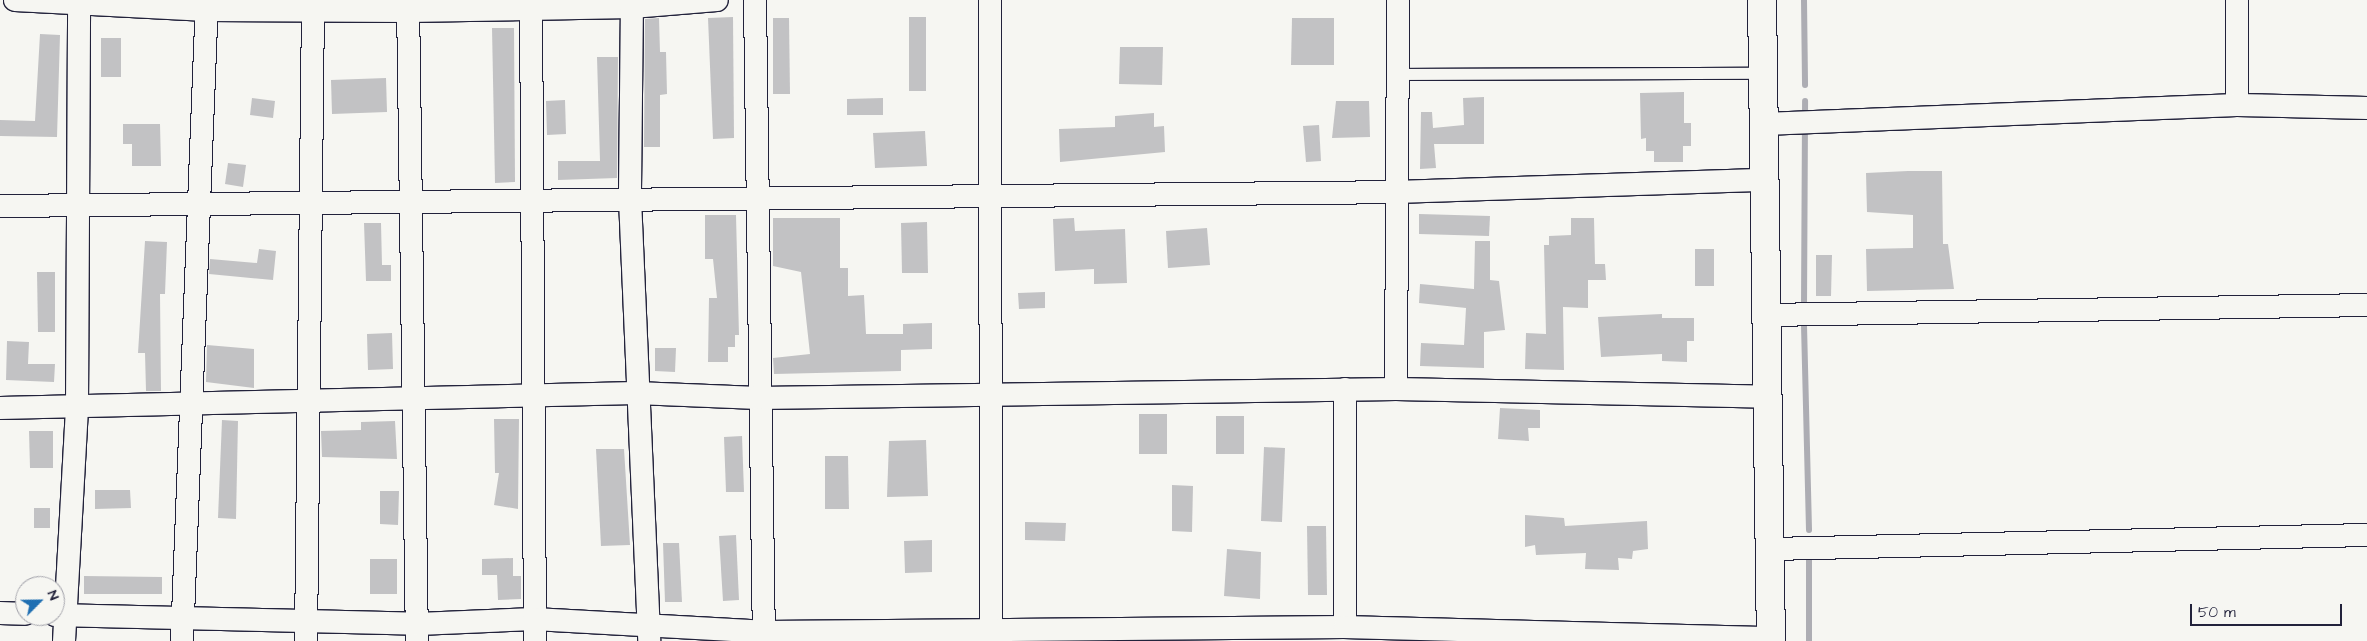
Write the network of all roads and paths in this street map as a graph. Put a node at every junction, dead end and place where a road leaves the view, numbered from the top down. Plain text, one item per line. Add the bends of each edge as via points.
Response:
1 (15, 0) edge
2 (717, 0) edge
3 (755, 0) edge
4 (990, 0) edge
5 (1398, 0) edge
6 (1762, 0) edge
7 (2237, 0) edge
8 (79, 2) edge
9 (531, 3) edge
10 (632, 4) edge
11 (207, 5) edge
12 (313, 5) edge
13 (408, 6) edge
14 (1762, 73) junction
15 (1400, 74) junction
16 (2237, 105) junction
17 (2367, 108) edge
18 (1764, 124) junction
19 (1762, 180) junction
20 (1399, 192) junction
21 (989, 194) junction
22 (757, 198) junction
23 (630, 199) junction
24 (533, 201) junction
25 (408, 202) junction
26 (310, 203) junction
27 (198, 204) junction
28 (79, 205) junction
29 (0, 206) edge
30 (2367, 305) edge
31 (1767, 315) junction
32 (1345, 389) junction
33 (1396, 389) junction
34 (636, 393) junction
35 (991, 394) junction
36 (534, 395) junction
37 (1769, 396) junction
38 (416, 398) junction
39 (758, 398) junction
40 (311, 400) junction
41 (190, 403) junction
42 (77, 406) junction
43 (0, 408) edge
44 (2367, 535) edge
45 (1772, 549) junction
46 (63, 576) edge
47 (0, 613) edge
48 (15, 614) edge
49 (65, 615) edge
50 (182, 616) junction
51 (534, 619) junction
52 (62, 626) edge
53 (1345, 627) junction
54 (306, 631) edge
55 (417, 632) edge
56 (650, 632) edge
57 (992, 634) edge
58 (764, 636) edge
59 (1771, 640) edge
60 (64, 641) edge
61 (182, 641) edge
62 (535, 641) edge

1 - 8 street
2 - 10 street
3 - 22 street
4 - 21 street
5 - 15 street
6 - 14 street
7 - 16 street
8 - 11 street
8 - 28 street
9 - 10 street
9 - 13 street
9 - 24 street
10 - 23 street
11 - 12 street
11 - 27 street
12 - 13 street
12 - 26 street
13 - 25 street
14 - 15 lane
14 - 18 street
15 - 20 street
16 - 17 street
16 - 18 street
18 - 19 street
19 - 20 street
19 - 31 street
20 - 21 street
20 - 33 street
21 - 22 street
21 - 35 street
22 - 23 street
22 - 39 street
23 - 24 street
23 - 34 street
24 - 25 street
24 - 36 street
25 - 26 street
25 - 38 street
26 - 27 street
26 - 40 street
27 - 28 street
27 - 41 street
28 - 29 street
28 - 42 street
30 - 31 street
31 - 37 street
32 - 33 street
32 - 35 street
32 - 53 street
33 - 37 street
34 - 36 street
34 - 39 street
34 - 56 street
35 - 39 street
35 - 57 street
36 - 38 street
36 - 51 street
37 - 45 street
38 - 40 street
38 - 55 street
39 - 58 street
40 - 41 street
40 - 54 street
41 - 42 street
41 - 50 street
42 - 43 street
42 - 46 street
44 - 45 street
45 - 59 street
47 - 48 street
49 - 50 street
50 - 54 street
50 - 61 street
51 - 55 street
51 - 56 street
51 - 62 street
52 - 60 street
53 - 57 street
53 - 59 street
54 - 55 street
56 - 58 street
57 - 58 street

